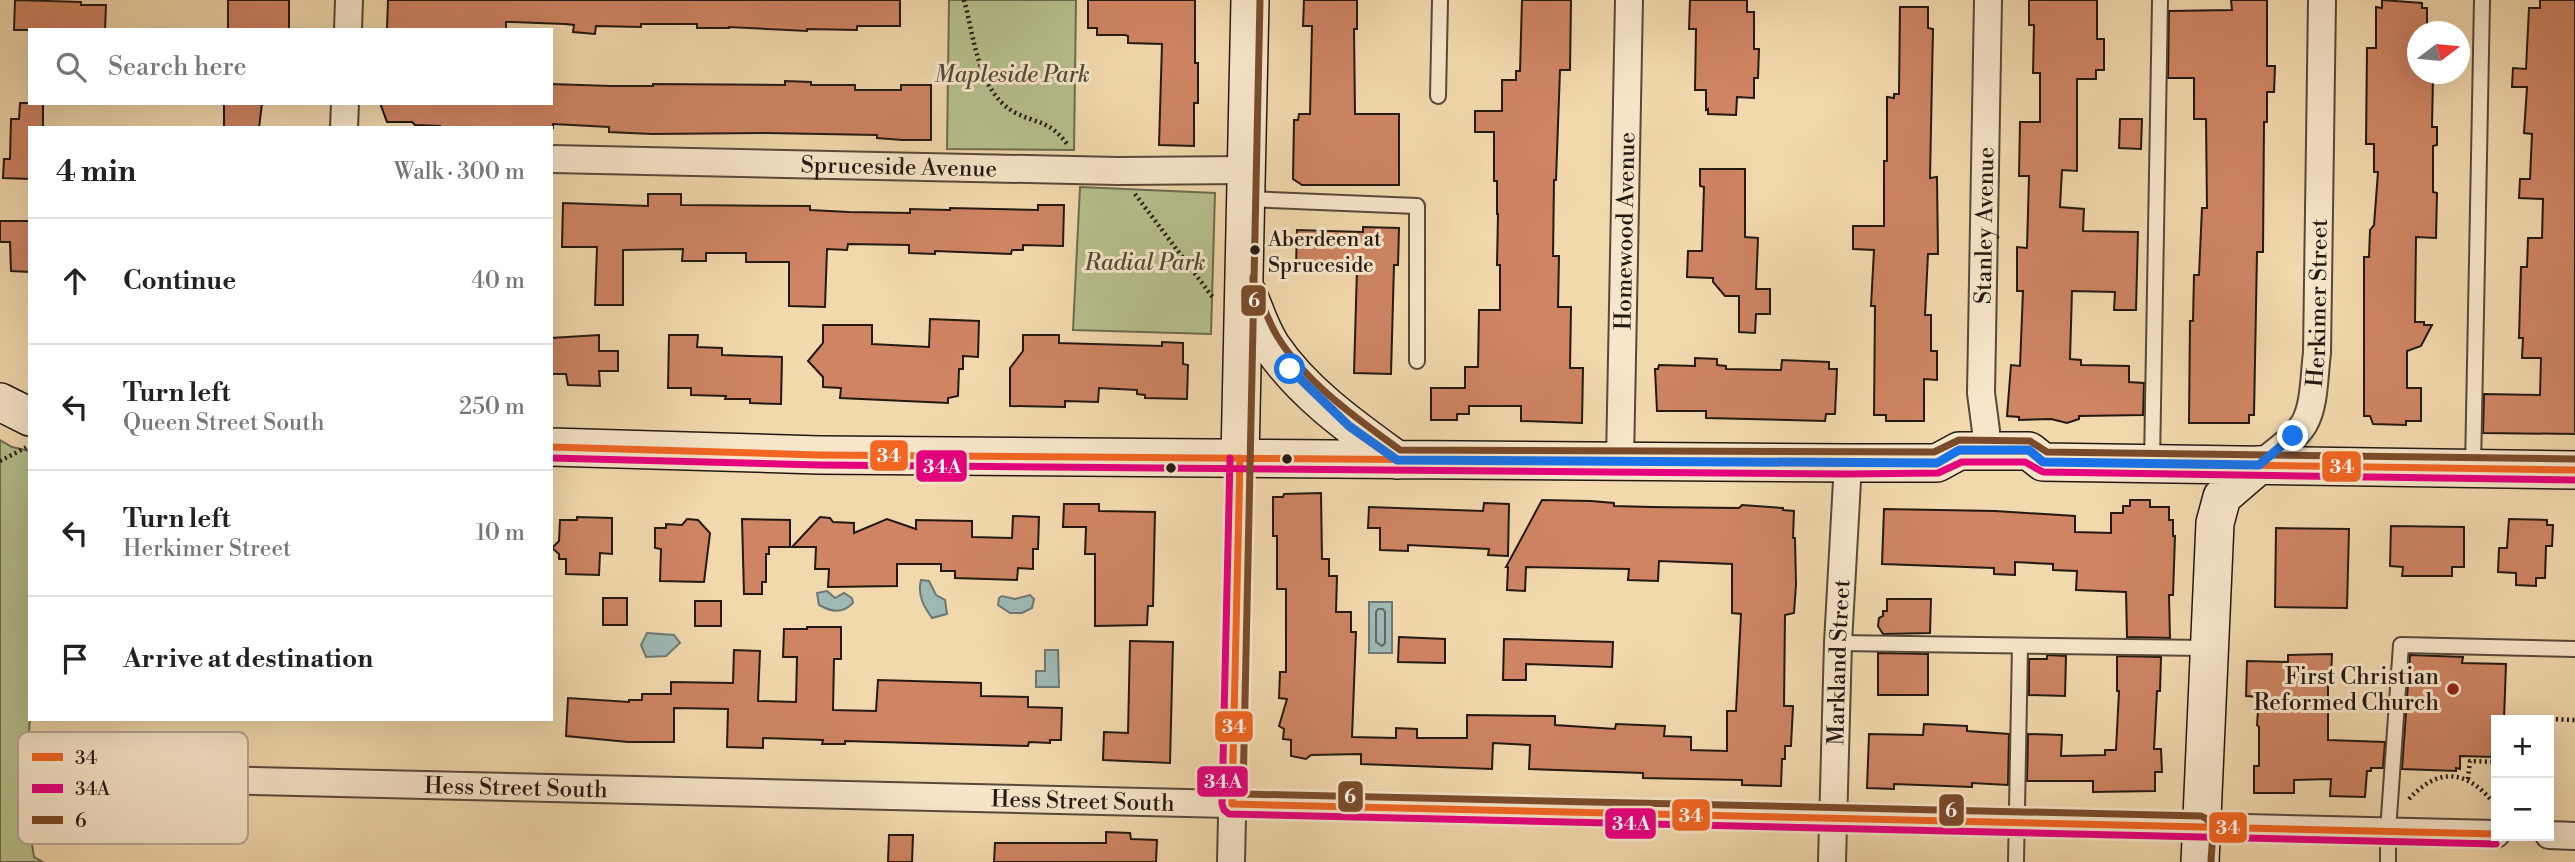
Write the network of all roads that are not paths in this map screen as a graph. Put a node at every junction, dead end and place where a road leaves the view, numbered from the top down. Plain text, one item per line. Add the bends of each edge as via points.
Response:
1 (349, 0) edge
2 (1250, 0) edge
3 (1440, 0) edge
4 (1629, 0) edge
5 (1988, 0) edge
6 (2160, 0) edge
7 (2322, 0) edge
8 (2482, 0) edge
9 (348, 28) edge
10 (1438, 96) dead end
11 (345, 105) edge
12 (344, 126) edge
13 (553, 159) edge
14 (1247, 184) junction
15 (1242, 283) junction
16 (1417, 361) dead end
17 (0, 402) edge
18 (28, 416) edge
19 (553, 447) edge
20 (1985, 450) junction
21 (1240, 458) junction
22 (1397, 460) junction
23 (1620, 460) junction
24 (2043, 462) junction
25 (1847, 463) junction
26 (1937, 463) junction
27 (2152, 463) junction
28 (2259, 465) junction
29 (2473, 469) junction
30 (2575, 470) edge
31 (1838, 643) junction
32 (2020, 646) junction
33 (2209, 648) junction
34 (2575, 649) edge
35 (248, 781) edge
36 (1232, 804) junction
37 (1834, 818) junction
38 (2017, 823) junction
39 (2201, 826) junction
40 (2392, 831) junction
41 (2491, 834) edge
42 (2554, 835) edge
43 (2575, 836) edge
44 (1231, 862) edge
45 (1832, 862) edge
46 (2016, 862) edge
47 (2200, 862) edge
48 (2388, 862) edge

1 - 9 street
2 - 14 main road
3 - 10 lane
4 - 23 street, Homewood Avenue
5 - 20 street, Stanley Avenue via 1980,393
6 - 27 lane
7 - 28 street, Herkimer Street via 2317,353 2310,405 2293,436
8 - 29 lane
11 - 12 street
13 - 14 street, Spruceside Avenue via 1087,169
14 - 15 main road
14 - 16 lane via 1417,206
15 - 21 main road
15 - 22 main road via 1272,346 1290,369 1349,426
17 - 18 main road
19 - 21 main road via 819,455
20 - 24 main road via 2029,450
20 - 26 main road via 1959,450
21 - 22 main road
21 - 36 street
22 - 23 main road
23 - 25 main road
24 - 26 main road via 2029,475 1968,476 1956,476
24 - 27 main road
25 - 26 main road
25 - 31 street, Markland Street
27 - 28 main road
28 - 29 main road
28 - 33 main road, Herkimer Street via 2222,497 2217,510
29 - 30 main road
31 - 32 lane
31 - 37 street, Markland Street
32 - 33 lane
32 - 38 lane
33 - 39 main road, Herkimer Street
34 - 40 lane via 2400,645
35 - 36 street, Hess Street South
36 - 37 street, Hess Street South
36 - 44 street
37 - 38 street, Hess Street South
37 - 45 street, Markland Street
38 - 39 street, Hess Street South
38 - 46 lane
39 - 40 street, Hess Street South
39 - 47 main road, Herkimer Street
40 - 41 street, Hess Street South
40 - 48 lane
42 - 43 street

